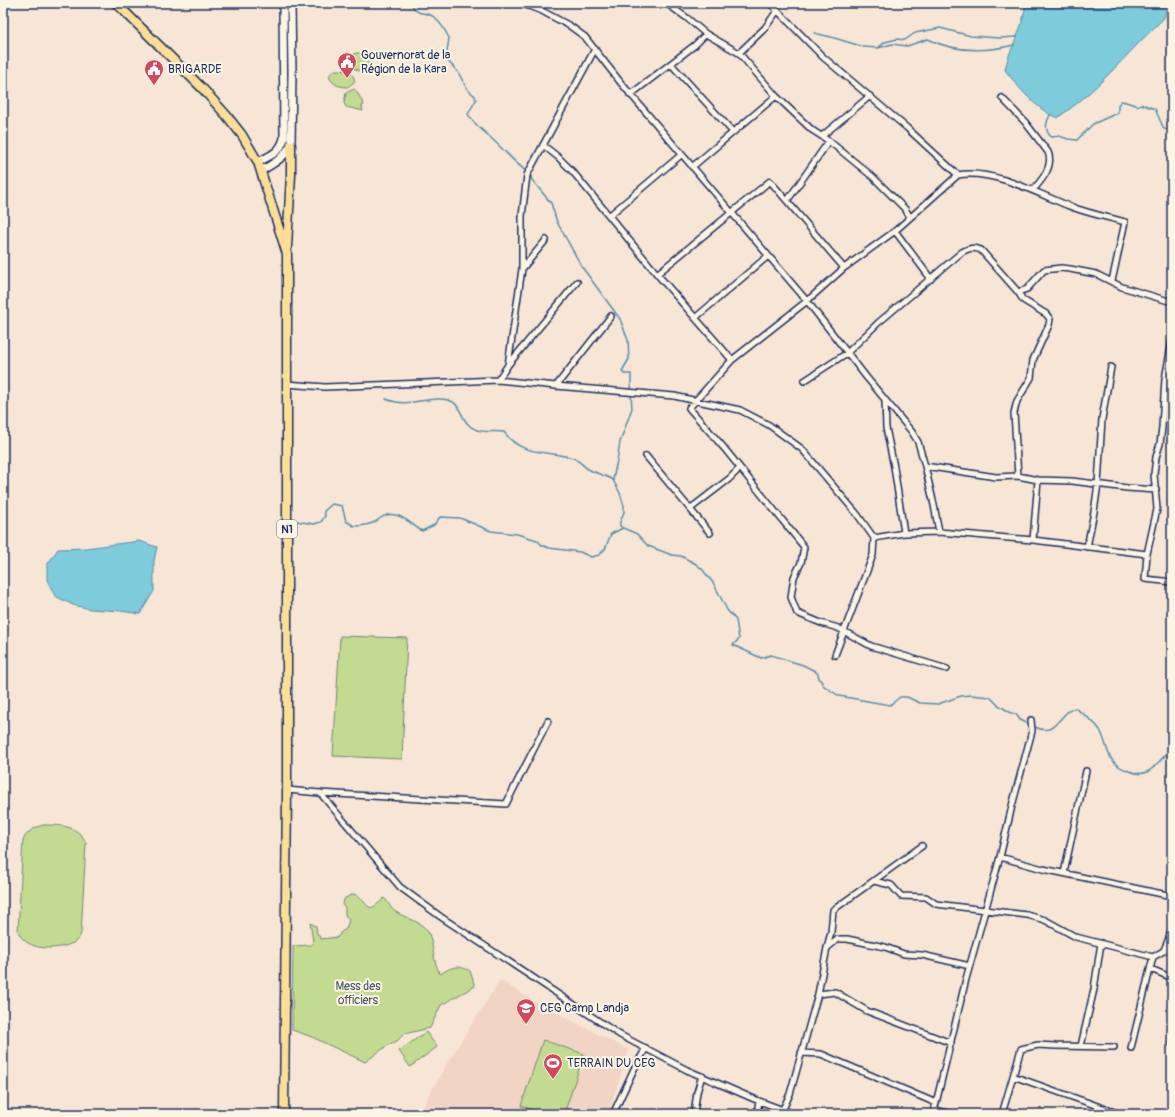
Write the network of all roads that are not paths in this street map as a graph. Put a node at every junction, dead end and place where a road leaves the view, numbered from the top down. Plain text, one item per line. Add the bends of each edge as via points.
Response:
1 (116, 3) edge
2 (283, 3) edge
3 (291, 3) edge
4 (521, 3) edge
5 (666, 3) edge
6 (770, 3) edge
7 (778, 11) junction
8 (706, 34) junction
9 (595, 50) junction
10 (739, 53) junction
11 (671, 64) junction
12 (283, 66) junction
13 (292, 67) junction
14 (630, 95) junction
15 (776, 96) junction
16 (870, 96) junction
17 (1002, 98) dead end
18 (733, 132) junction
19 (822, 136) junction
20 (829, 141) junction
21 (290, 145) junction
22 (543, 145) junction
23 (681, 155) junction
24 (258, 162) junction
25 (692, 167) junction
26 (261, 171) junction
27 (958, 175) junction
28 (1033, 190) junction
29 (787, 201) junction
30 (730, 213) junction
31 (610, 215) junction
32 (910, 217) junction
33 (895, 231) junction
34 (546, 240) dead end
35 (287, 254) junction
36 (768, 256) junction
37 (844, 268) junction
38 (522, 269) junction
39 (657, 274) junction
40 (931, 279) junction
41 (1112, 281) junction
42 (577, 282) dead end
43 (1018, 292) junction
44 (806, 301) junction
45 (1172, 302) edge
46 (611, 316) dead end
47 (695, 318) junction
48 (1172, 341) edge
49 (847, 353) junction
50 (732, 360) junction
51 (508, 365) junction
52 (1111, 367) dead end
53 (498, 380) junction
54 (804, 381) dead end
55 (286, 384) junction
56 (556, 386) junction
57 (696, 400) junction
58 (885, 400) junction
59 (646, 456) dead end
60 (925, 466) junction
61 (740, 468) junction
62 (1018, 476) junction
63 (1038, 480) junction
64 (1098, 484) junction
65 (1156, 490) junction
66 (690, 509) junction
67 (710, 532) dead end
68 (939, 532) junction
69 (904, 533) junction
70 (874, 538) junction
71 (1033, 540) junction
72 (1087, 547) junction
73 (1147, 554) junction
74 (1172, 582) edge
75 (844, 631) junction
76 (835, 654) dead end
77 (947, 669) dead end
78 (1031, 720) dead end
79 (548, 722) dead end
80 (1086, 771) dead end
81 (287, 790) junction
82 (320, 793) junction
83 (922, 846) dead end
84 (1000, 857) junction
85 (1064, 873) junction
86 (874, 881) junction
87 (1172, 896) edge
88 (986, 909) junction
89 (1172, 929) edge
90 (1101, 943) junction
91 (1172, 946) edge
92 (826, 948) junction
93 (1164, 950) junction
94 (1153, 957) junction
95 (970, 966) junction
96 (1151, 969) junction
97 (1172, 978) edge
98 (818, 994) junction
99 (951, 1043) junction
100 (1081, 1046) junction
101 (1114, 1047) dead end
102 (646, 1048) junction
103 (1132, 1048) dead end
104 (801, 1053) junction
105 (702, 1076) junction
106 (1013, 1076) junction
107 (759, 1101) junction
108 (936, 1103) junction
109 (783, 1109) junction
110 (933, 1112) edge
111 (284, 1114) edge
112 (613, 1114) edge
113 (694, 1114) edge
114 (757, 1114) edge
115 (794, 1114) edge
116 (953, 1114) edge
117 (1002, 1114) edge
118 (1120, 1114) edge

1 - 24 highway, N1 via 214,100 242,135
2 - 12 main road
3 - 13 main road
4 - 9 street via 570,26 585,37
5 - 8 street
6 - 7 street
7 - 10 street via 765,28
7 - 16 street via 823,57
8 - 10 street
8 - 11 street
9 - 14 street
9 - 22 street
10 - 15 street
11 - 14 street
11 - 18 street
12 - 13 main road
12 - 24 main road via 283,143 273,155
13 - 21 main road
14 - 23 street
15 - 18 street
15 - 19 street via 812,130
16 - 19 street
16 - 27 street
17 - 28 street via 1048,152 1048,168
18 - 25 street
19 - 20 street
20 - 29 street
20 - 32 street via 886,190 906,209
21 - 26 main road via 279,161
21 - 35 highway
22 - 31 street via 573,172
22 - 38 street via 528,173 522,216
23 - 25 street
23 - 31 street
24 - 26 highway, N1
25 - 30 street
26 - 35 highway, N1
27 - 28 street via 988,176
27 - 32 street
28 - 41 street via 1070,206 1125,222
29 - 30 street via 770,181
29 - 37 street
30 - 36 street
30 - 39 street
31 - 39 street
32 - 33 street
33 - 37 street
33 - 40 street
34 - 38 street
35 - 55 highway, N1
36 - 44 street
36 - 47 street
37 - 44 street
38 - 51 street
39 - 47 street
40 - 43 street via 962,252 975,248 982,250
40 - 49 street via 878,323
41 - 43 street via 1096,274 1061,268 1044,270 1028,290
41 - 45 street via 1122,287
42 - 51 street
43 - 62 street via 1023,300 1050,319 1033,360 1031,378 1017,401 1014,413
44 - 49 street
44 - 50 street
46 - 56 street
47 - 50 street
48 - 65 street via 1154,474
49 - 54 street
49 - 58 street
50 - 57 street
51 - 53 street
52 - 64 street via 1102,419
53 - 55 street via 325,387
53 - 56 street
55 - 81 highway, N1
56 - 57 street
57 - 61 street via 689,408
57 - 70 street via 740,410 790,439 802,449
58 - 60 street via 912,432 918,442
58 - 69 street via 886,428
59 - 66 street
60 - 62 street via 996,477
60 - 68 street
61 - 66 street
61 - 75 street via 804,547 801,563 794,577 791,597 797,613
62 - 63 street
63 - 64 street
63 - 71 street
64 - 65 street
64 - 72 street
65 - 73 street via 1157,509
66 - 67 street
68 - 69 street
68 - 71 street
69 - 70 street
70 - 75 street via 873,555
71 - 72 street
72 - 73 street
73 - 74 street via 1145,579
75 - 76 street
75 - 77 street via 871,646
78 - 84 street via 1032,731
79 - 82 street via 506,804
80 - 85 street
81 - 82 street
81 - 111 highway, N1
82 - 102 street via 400,887 441,917 620,1035
83 - 86 street
84 - 85 street
84 - 88 street
85 - 87 street
86 - 88 street via 891,885 901,896 926,897 936,904
86 - 92 street via 833,910 831,932
88 - 90 street via 1039,918 1076,937
88 - 95 street
89 - 93 street
90 - 94 street
90 - 100 street
91 - 93 street
92 - 95 street via 838,939 847,939 904,954 922,955
92 - 98 street
93 - 94 street
94 - 96 street
95 - 99 street
96 - 97 street
96 - 103 street
98 - 99 street via 835,992 867,1011
98 - 104 street
99 - 108 street
100 - 101 street
100 - 106 street via 1038,1045 1021,1049
102 - 105 street
102 - 112 street
104 - 108 street via 821,1054
104 - 109 street via 790,1094
105 - 107 street
105 - 113 street
106 - 117 street
106 - 118 street
107 - 109 street
107 - 114 street
108 - 110 street
109 - 115 street
110 - 116 street

